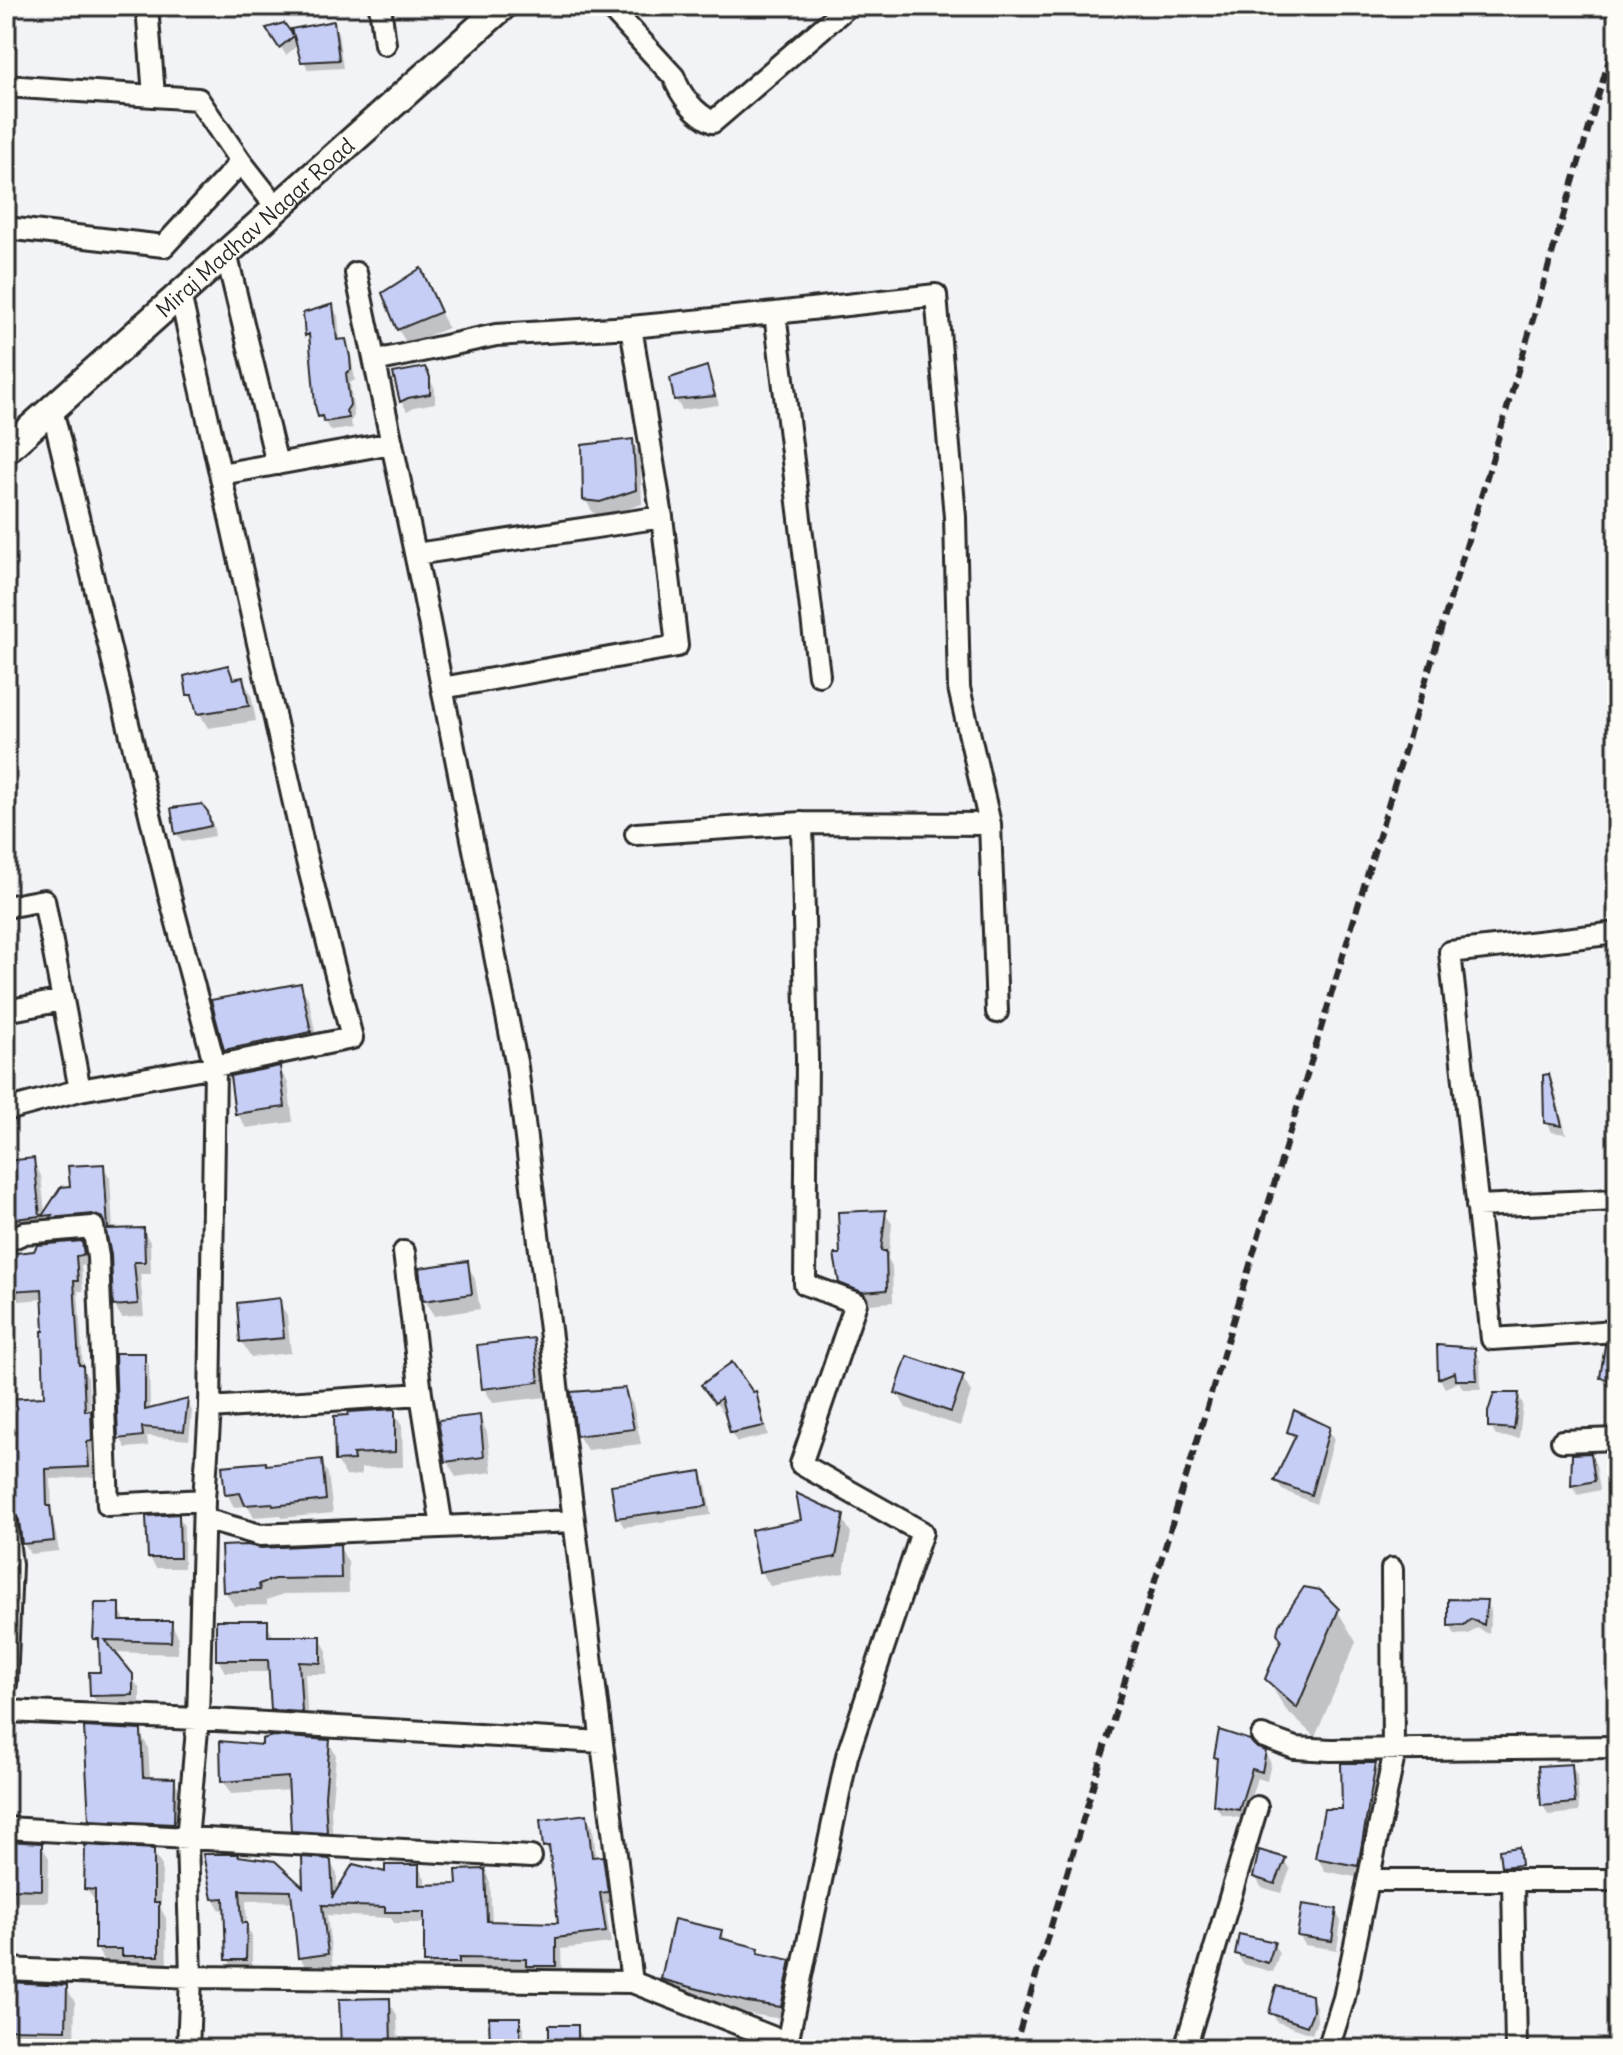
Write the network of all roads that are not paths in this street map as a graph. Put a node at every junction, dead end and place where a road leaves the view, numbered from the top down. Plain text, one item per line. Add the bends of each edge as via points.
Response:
1 (147, 6) edge
2 (380, 6) edge
3 (503, 6) edge
4 (609, 6) edge
5 (848, 6) edge
6 (385, 44) dead end
7 (6, 86) edge
8 (154, 96) junction
9 (241, 162) junction
10 (277, 208) junction
11 (6, 228) edge
12 (226, 253) junction
13 (356, 273) dead end
14 (180, 294) junction
15 (775, 313) junction
16 (631, 327) junction
17 (375, 361) junction
18 (52, 409) junction
19 (392, 443) junction
20 (6, 450) edge
21 (277, 464) junction
22 (221, 474) junction
23 (662, 517) junction
24 (416, 554) junction
25 (819, 675) dead end
26 (442, 688) junction
27 (802, 823) junction
28 (990, 824) junction
29 (636, 834) dead end
30 (6, 907) edge
31 (1617, 933) edge
32 (63, 1000) junction
33 (6, 1011) edge
34 (997, 1012) dead end
35 (215, 1066) junction
36 (80, 1090) junction
37 (6, 1110) edge
38 (1617, 1200) edge
39 (1477, 1206) junction
40 (6, 1241) edge
41 (404, 1252) dead end
42 (1617, 1331) edge
43 (421, 1394) junction
44 (210, 1408) junction
45 (1617, 1439) edge
46 (1562, 1441) dead end
47 (204, 1510) junction
48 (574, 1521) junction
49 (6, 1522) edge
50 (442, 1527) junction
51 (1392, 1569) dead end
52 (6, 1684) edge
53 (6, 1711) edge
54 (198, 1719) junction
55 (1262, 1736) dead end
56 (602, 1742) junction
57 (1617, 1747) edge
58 (1394, 1750) junction
59 (1257, 1807) dead end
60 (6, 1828) edge
61 (187, 1839) junction
62 (531, 1857) dead end
63 (1369, 1880) junction
64 (1513, 1880) junction
65 (1617, 1880) edge
66 (6, 1969) edge
67 (191, 1977) junction
68 (632, 1982) junction
69 (787, 2046) edge
70 (188, 2049) edge
71 (1185, 2049) edge
72 (1328, 2049) edge
73 (1516, 2049) edge

1 - 8 street
2 - 6 street
3 - 10 street, Miraj Madhav Nagar Road
4 - 5 street via 674,77 678,91 713,122
7 - 8 street
8 - 9 street via 198,99
9 - 10 street
9 - 11 street via 164,246
10 - 12 street, Miraj Madhav Nagar Road
12 - 14 street, Miraj Madhav Nagar Road
12 - 21 street
13 - 17 street
14 - 18 street, Miraj Madhav Nagar Road
14 - 22 street
15 - 16 street
15 - 25 street
15 - 28 street via 936,295 955,517 959,688
16 - 17 street via 496,335
16 - 23 street
17 - 19 street
18 - 20 street, Miraj Madhav Nagar Road
18 - 35 street
19 - 21 street
19 - 24 street
21 - 22 street
22 - 35 street via 352,1038
23 - 24 street
23 - 26 street via 677,646
24 - 26 street
26 - 48 street via 517,1067
27 - 28 street
27 - 29 street
27 - 69 street via 805,1284 856,1303 801,1464 922,1532 847,1756
28 - 34 street
30 - 32 street via 44,900
31 - 39 street via 1450,952
32 - 33 street
32 - 36 street
35 - 36 street
35 - 44 street
36 - 37 street
38 - 39 street
39 - 42 street via 1492,1339
40 - 47 street via 24,1233 93,1227 108,1505
41 - 43 street
43 - 44 street
43 - 50 street
44 - 47 street
45 - 46 street
47 - 50 street via 260,1535
47 - 54 street
48 - 50 street
48 - 56 street
49 - 52 street via 11,1565
51 - 58 street
53 - 54 street
54 - 56 street
54 - 61 street
55 - 58 street via 1295,1748
56 - 68 street
57 - 58 street
58 - 63 street
59 - 71 street
60 - 61 street
61 - 62 street
61 - 67 street
63 - 64 street
63 - 72 street
64 - 65 street
64 - 73 street
66 - 67 street
67 - 68 street
67 - 70 street
68 - 69 street

